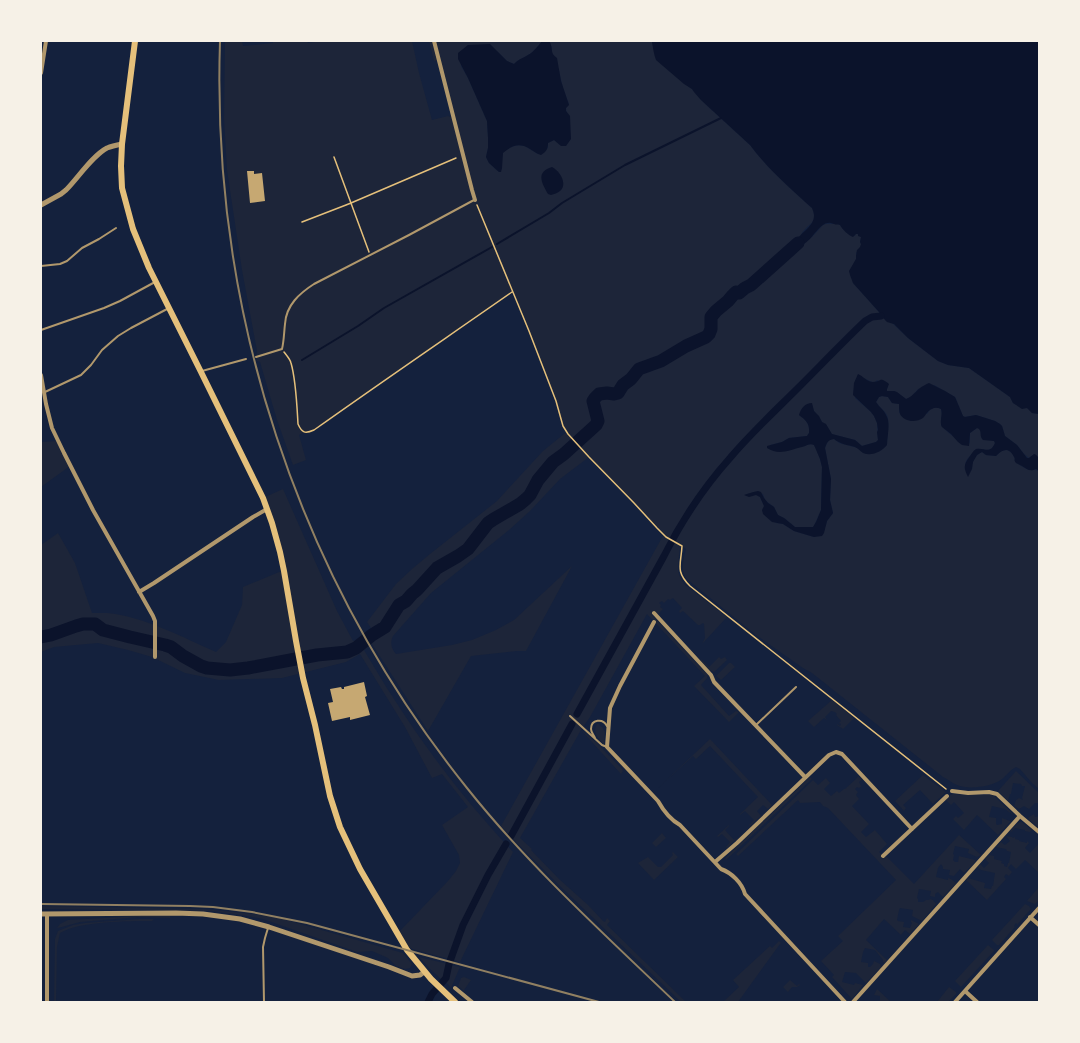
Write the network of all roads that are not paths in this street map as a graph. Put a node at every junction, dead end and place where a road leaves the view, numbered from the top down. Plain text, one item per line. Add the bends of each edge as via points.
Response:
1 (46, 41) edge
2 (135, 41) edge
3 (434, 41) edge
4 (41, 73) edge
5 (122, 144) junction
6 (475, 200) joint
7 (41, 205) edge
8 (116, 228) dead end
9 (41, 266) edge
10 (156, 282) junction
11 (169, 308) junction
12 (41, 330) edge
13 (256, 357) dead end
14 (246, 359) dead end
15 (201, 372) junction
16 (41, 375) edge
17 (44, 392) junction
18 (267, 509) junction
19 (139, 592) junction
20 (654, 613) dead end
21 (654, 622) dead end
22 (155, 657) dead end
23 (796, 687) dead end
24 (570, 716) dead end
25 (755, 726) junction
26 (608, 729) junction
27 (597, 741) junction
28 (607, 747) junction
29 (805, 778) junction
30 (952, 791) road end
31 (947, 796) dead end
32 (1020, 816) junction
33 (912, 829) junction
34 (1039, 832) edge
35 (883, 856) dead end
36 (715, 862) junction
37 (1039, 908) edge
38 (44, 915) edge
39 (1030, 917) junction
40 (1039, 925) edge
41 (269, 926) junction
42 (424, 972) junction
43 (455, 988) dead end
44 (965, 991) junction
45 (48, 1002) edge
46 (264, 1002) edge
47 (455, 1002) edge
48 (472, 1002) edge
49 (845, 1002) edge
50 (853, 1002) edge
51 (955, 1002) edge
52 (977, 1002) edge

1 - 4 street
2 - 5 main road
3 - 6 street
5 - 7 street via 105,149 66,190
5 - 10 main road via 122,188 126,206 138,245
6 - 13 lane via 303,291 289,308 282,350
8 - 9 lane via 82,248 67,261
10 - 11 main road
10 - 12 lane via 104,308
11 - 15 main road
11 - 17 lane via 118,336 81,375
14 - 15 lane
15 - 18 main road
16 - 17 street
17 - 19 street via 52,428 93,510
18 - 19 street
18 - 42 main road via 280,552 302,671 330,796 340,827 398,935
19 - 22 street via 154,616
20 - 25 street
21 - 26 street via 612,701
23 - 25 lane
24 - 27 lane
25 - 29 street
26 - 27 lane via 602,721 593,724 591,729
26 - 28 street
27 - 28 lane
28 - 36 street
29 - 33 street via 829,755 840,753
29 - 36 street
30 - 32 street via 997,794
31 - 33 street
32 - 34 street
32 - 50 street
33 - 35 street
36 - 49 street via 743,887 745,894
37 - 39 street
38 - 41 street via 203,914
38 - 45 street
39 - 40 street
39 - 44 street
41 - 42 street via 412,976
41 - 46 lane via 263,947
42 - 47 main road
43 - 48 street
44 - 51 street
44 - 52 street

